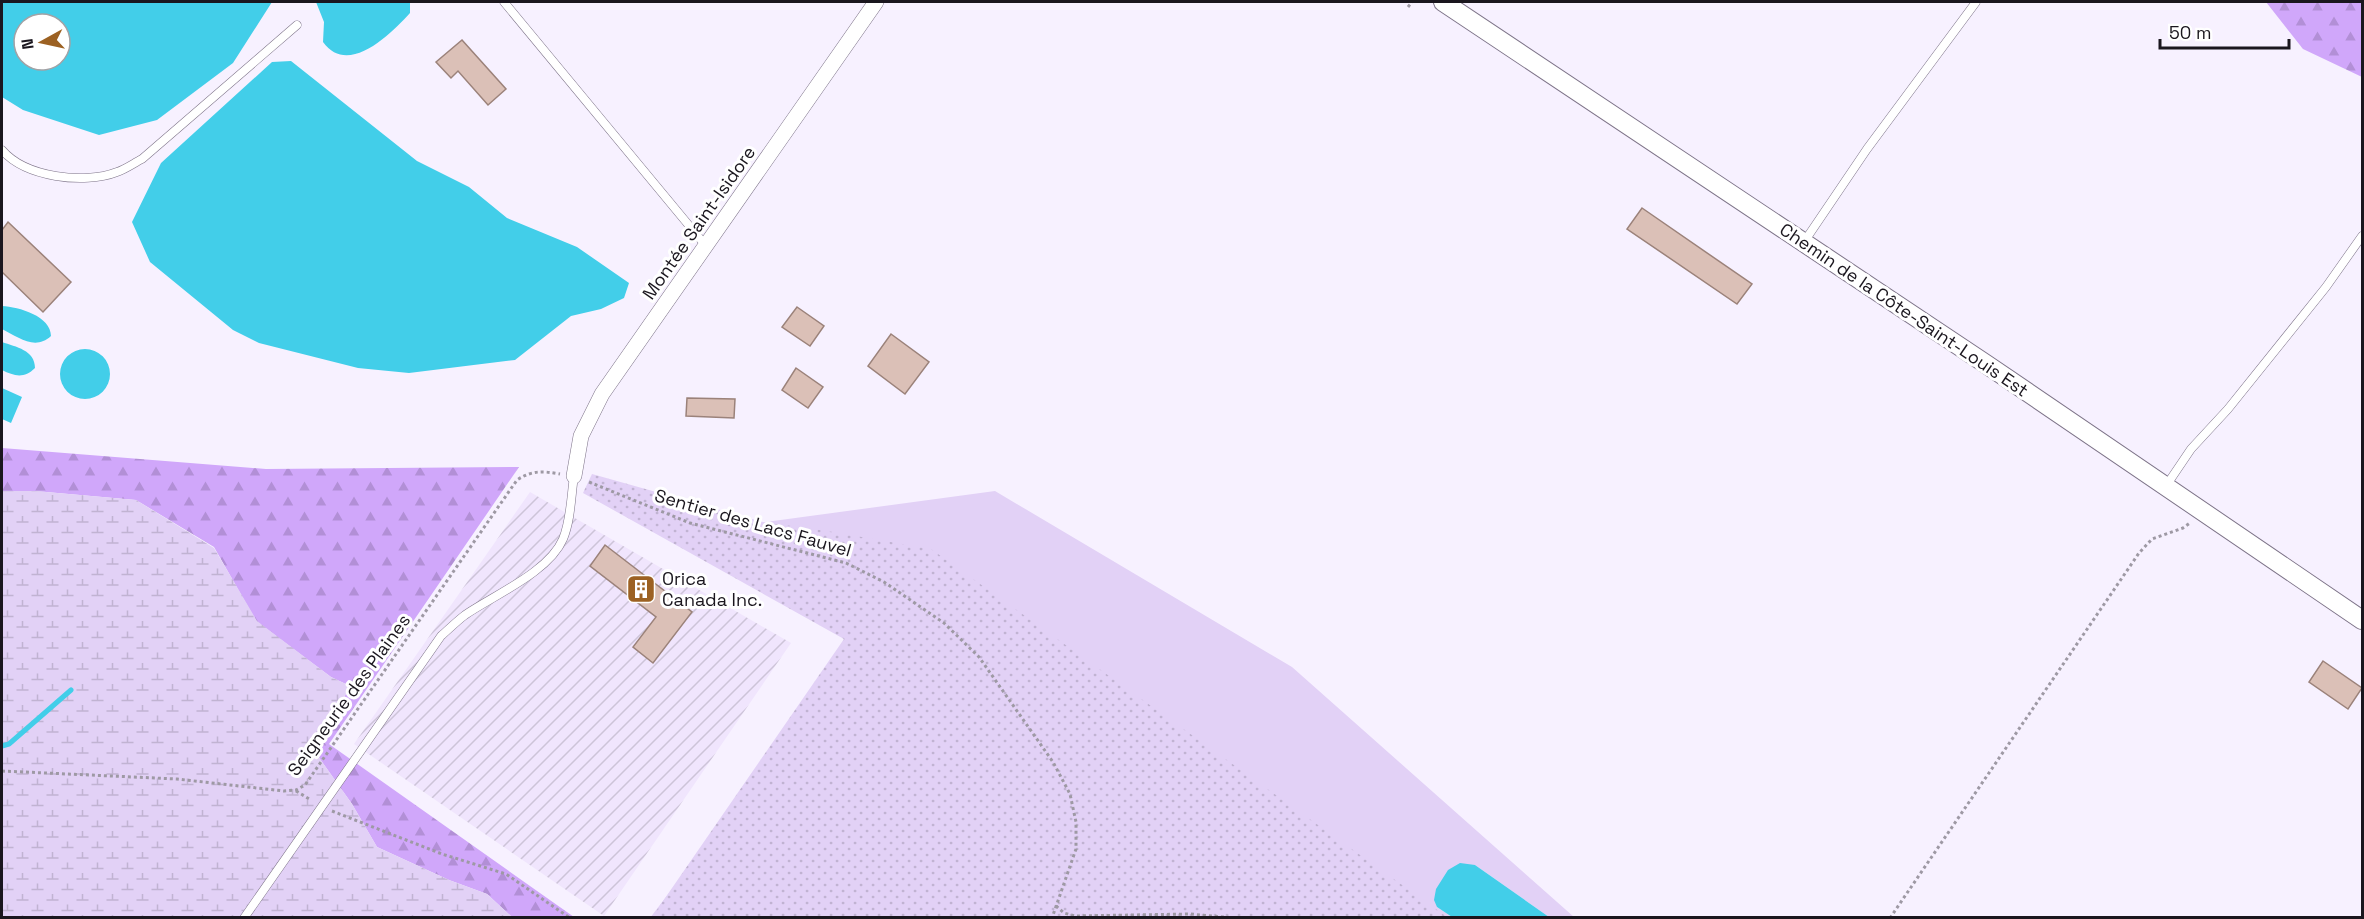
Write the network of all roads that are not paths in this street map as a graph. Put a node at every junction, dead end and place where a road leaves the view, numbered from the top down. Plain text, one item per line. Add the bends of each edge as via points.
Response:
1 (504, 2) edge
2 (876, 2) edge
3 (1443, 2) edge
4 (1976, 2) edge
5 (297, 25) dead end
6 (2, 150) edge
7 (2362, 236) edge
8 (1804, 243) junction
9 (706, 246) junction
10 (574, 476) joint
11 (2166, 486) junction
12 (2362, 620) edge
13 (244, 918) edge

1 - 9 lane
2 - 9 street, Montée Saint-Isidore
3 - 8 street, Chemin de la Côte-Saint-Louis Est
4 - 8 lane via 1867,148
5 - 6 lane via 142,159 116,173 64,178 10,160
7 - 11 lane via 2326,287 2191,449
8 - 11 street, Chemin de la Côte-Saint-Louis Est
9 - 10 street, Montée Saint-Isidore via 596,405 581,436
10 - 13 lane via 568,525 551,558 463,616 441,636
11 - 12 street, Chemin de la Côte-Saint-Louis Est

